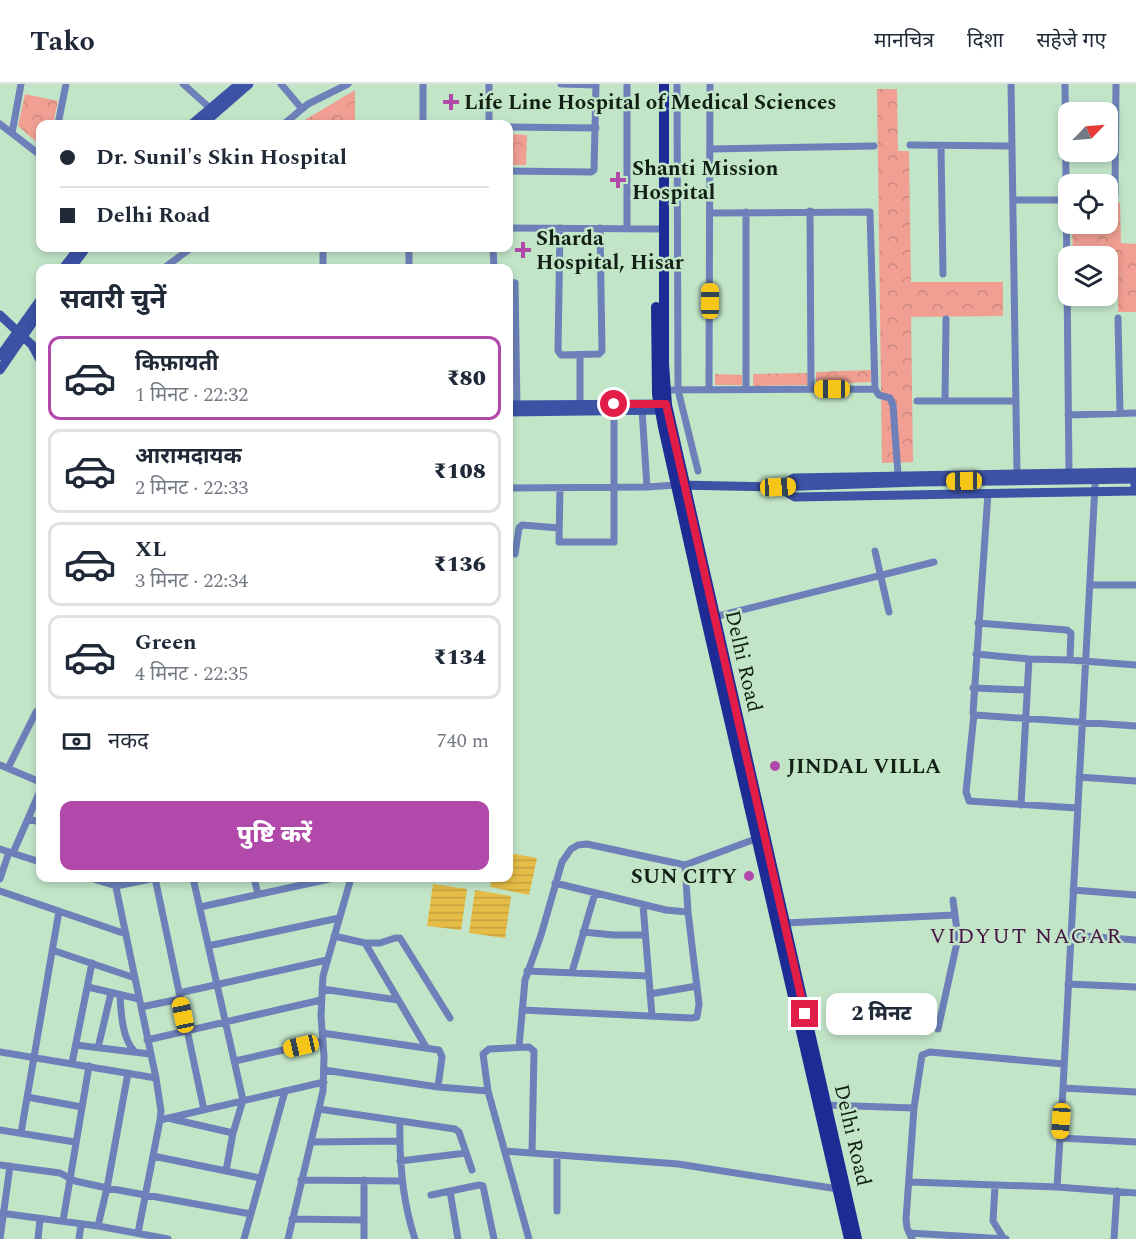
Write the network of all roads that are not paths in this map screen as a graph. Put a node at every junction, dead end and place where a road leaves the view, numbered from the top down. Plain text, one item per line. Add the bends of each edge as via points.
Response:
1 (21, 84) edge
2 (66, 84) edge
3 (183, 84) edge
4 (240, 84) edge
5 (249, 84) edge
6 (281, 84) edge
7 (348, 84) edge
8 (423, 84) edge
9 (489, 84) edge
10 (561, 84) edge
11 (596, 84) edge
12 (627, 84) edge
13 (657, 84) edge
14 (664, 84) edge
15 (677, 84) edge
16 (710, 84) edge
17 (1011, 84) edge
18 (1065, 84) edge
19 (1116, 84) edge
20 (211, 109) junction
21 (302, 110) junction
22 (59, 120) edge
23 (197, 120) edge
24 (208, 120) edge
25 (290, 120) edge
26 (423, 120) edge
27 (489, 120) edge
28 (0, 124) edge
29 (513, 127) edge
30 (596, 128) junction
31 (12, 133) junction
32 (910, 145) dead end
33 (874, 146) dead end
34 (941, 146) junction
35 (1012, 146) junction
36 (710, 149) junction
37 (36, 152) edge
38 (513, 171) edge
39 (1066, 174) edge
40 (1115, 174) edge
41 (1012, 200) junction
42 (1058, 200) edge
43 (810, 211) junction
44 (746, 212) junction
45 (710, 213) junction
46 (513, 228) edge
47 (560, 228) junction
48 (600, 228) junction
49 (627, 229) junction
50 (660, 229) junction
51 (1066, 234) edge
52 (76, 252) edge
53 (186, 252) edge
54 (66, 264) edge
55 (169, 264) edge
56 (943, 274) dead end
57 (513, 283) edge
58 (36, 307) edge
59 (513, 314) edge
60 (0, 315) edge
61 (36, 316) edge
62 (1118, 318) dead end
63 (946, 319) dead end
64 (21, 333) junction
65 (36, 351) edge
66 (580, 355) junction
67 (0, 356) edge
68 (0, 370) edge
69 (709, 389) junction
70 (746, 389) junction
71 (811, 389) junction
72 (875, 389) junction
73 (661, 390) junction
74 (678, 390) junction
75 (918, 401) dead end
76 (945, 401) junction
77 (1016, 401) junction
78 (614, 407) junction
79 (663, 407) junction
80 (513, 408) edge
81 (580, 408) junction
82 (642, 410) junction
83 (1120, 413) junction
84 (1136, 413) edge
85 (1068, 415) junction
86 (698, 471) dead end
87 (1069, 472) junction
88 (1136, 472) edge
89 (1017, 473) junction
90 (898, 474) junction
91 (1083, 475) junction
92 (1136, 479) edge
93 (680, 485) junction
94 (614, 487) junction
95 (646, 487) junction
96 (778, 487) junction
97 (513, 488) edge
98 (560, 488) junction
99 (1095, 488) junction
100 (1135, 491) edge
101 (988, 493) junction
102 (559, 528) junction
103 (874, 551) dead end
104 (515, 554) dead end
105 (934, 562) dead end
106 (880, 577) junction
107 (1091, 585) junction
108 (1136, 585) edge
109 (889, 612) dead end
110 (714, 617) junction
111 (978, 623) junction
112 (976, 654) junction
113 (1029, 659) junction
114 (1070, 660) junction
115 (1086, 662) junction
116 (1136, 665) edge
117 (973, 688) junction
118 (1027, 690) junction
119 (36, 712) dead end
120 (974, 714) junction
121 (1026, 718) junction
122 (1081, 722) junction
123 (1136, 726) edge
124 (0, 765) edge
125 (8, 768) junction
126 (1078, 777) junction
127 (36, 780) edge
128 (1136, 781) edge
129 (36, 800) edge
130 (1022, 805) junction
131 (1077, 808) junction
132 (28, 819) junction
133 (36, 821) edge
134 (761, 838) junction
135 (0, 849) edge
136 (11, 853) junction
137 (36, 861) edge
138 (685, 865) junction
139 (0, 879) edge
140 (103, 882) edge
141 (115, 882) edge
142 (136, 882) edge
143 (156, 882) edge
144 (195, 882) edge
145 (255, 882) edge
146 (315, 882) edge
147 (350, 882) edge
148 (555, 883) junction
149 (116, 886) junction
150 (1072, 890) junction
151 (0, 891) edge
152 (595, 893) junction
153 (258, 894) junction
154 (1136, 895) edge
155 (953, 900) dead end
156 (643, 905) junction
157 (200, 907) junction
158 (59, 911) junction
159 (688, 912) junction
160 (955, 915) junction
161 (339, 918) junction
162 (785, 923) junction
163 (583, 932) junction
164 (126, 934) junction
165 (644, 934) junction
166 (1071, 935) junction
167 (334, 936) junction
168 (1136, 940) edge
169 (365, 943) junction
170 (208, 946) junction
171 (52, 950) junction
172 (327, 960) junction
173 (92, 963) junction
174 (527, 971) junction
175 (572, 972) junction
176 (648, 976) junction
177 (135, 978) junction
178 (219, 984) junction
179 (1068, 984) junction
180 (697, 986) junction
181 (88, 987) junction
182 (1136, 987) edge
183 (322, 989) junction
184 (111, 993) junction
185 (650, 994) junction
186 (120, 995) junction
187 (179, 996) junction
188 (321, 1000) junction
189 (398, 1000) junction
190 (140, 1003) junction
191 (522, 1010) junction
192 (652, 1016) junction
193 (450, 1018) dead end
194 (227, 1022) junction
195 (938, 1029) dead end
196 (187, 1031) junction
197 (322, 1033) junction
198 (147, 1040) junction
199 (323, 1041) junction
200 (76, 1045) junction
201 (426, 1047) junction
202 (519, 1047) junction
203 (98, 1048) junction
204 (0, 1052) edge
205 (136, 1053) junction
206 (150, 1054) junction
207 (33, 1058) junction
208 (235, 1061) junction
209 (72, 1063) junction
210 (1064, 1064) junction
211 (89, 1066) junction
212 (324, 1070) junction
213 (128, 1073) junction
214 (156, 1078) junction
215 (324, 1082) junction
216 (438, 1087) junction
217 (1063, 1088) junction
218 (285, 1091) junction
219 (488, 1091) junction
220 (1136, 1092) edge
221 (27, 1097) junction
222 (243, 1100) junction
223 (826, 1105) junction
224 (82, 1107) junction
225 (914, 1108) junction
226 (319, 1109) junction
227 (204, 1110) junction
228 (168, 1118) junction
229 (160, 1120) junction
230 (400, 1121) junction
231 (0, 1130) edge
232 (21, 1133) junction
233 (233, 1133) junction
234 (1060, 1138) junction
235 (399, 1141) junction
236 (75, 1142) junction
237 (312, 1142) junction
238 (1136, 1142) edge
239 (506, 1151) junction
240 (466, 1153) junction
241 (532, 1153) junction
242 (557, 1155) junction
243 (153, 1156) junction
244 (400, 1161) junction
245 (0, 1165) edge
246 (10, 1166) junction
247 (472, 1170) dead end
248 (226, 1171) junction
249 (260, 1178) junction
250 (70, 1179) junction
251 (301, 1180) junction
252 (364, 1180) junction
253 (401, 1181) junction
254 (910, 1182) junction
255 (995, 1186) junction
256 (1057, 1187) junction
257 (107, 1188) junction
258 (838, 1189) junction
259 (450, 1191) junction
260 (1117, 1191) junction
261 (1136, 1193) edge
262 (430, 1194) dead end
263 (146, 1196) junction
264 (556, 1211) dead end
265 (2, 1214) edge
266 (250, 1214) junction
267 (40, 1219) junction
268 (292, 1219) junction
269 (363, 1220) junction
270 (63, 1221) junction
271 (81, 1224) junction
272 (98, 1226) junction
273 (117, 1230) junction
274 (138, 1233) junction
275 (911, 1236) edge
276 (0, 1239) edge
277 (38, 1239) edge
278 (79, 1239) edge
279 (117, 1239) edge
280 (168, 1239) edge
281 (244, 1239) edge
282 (288, 1239) edge
283 (364, 1239) edge
284 (416, 1239) edge
285 (458, 1239) edge
286 (494, 1239) edge
287 (529, 1239) edge
288 (849, 1239) edge
289 (857, 1239) edge
290 (1004, 1239) edge
291 (1114, 1239) edge

1 - 31 street
2 - 22 street
3 - 20 street
4 - 20 main road
5 - 24 main road
6 - 21 street
7 - 21 street
8 - 26 street
9 - 27 street
10 - 11 street
11 - 30 street
12 - 49 street
13 - 50 main road, Delhi Road
14 - 50 main road, Delhi Road
15 - 74 street
16 - 36 street
17 - 35 street
18 - 39 street
19 - 40 street
20 - 23 main road
21 - 25 street
28 - 31 street
29 - 30 street
30 - 38 street via 595,168 591,172
31 - 37 street
32 - 34 street
33 - 36 street
34 - 35 street
34 - 56 street
35 - 41 street
36 - 45 street
41 - 42 street
41 - 77 street
43 - 44 street
43 - 71 street
43 - 72 street via 872,214
44 - 45 street
44 - 70 street
45 - 69 street
46 - 47 street
47 - 48 street
47 - 66 street via 558,351 561,355
48 - 49 street
48 - 66 street via 602,351
49 - 50 street
50 - 73 main road, Delhi Road
51 - 85 street
52 - 54 main road
53 - 55 street
57 - 59 street
58 - 64 main road
60 - 64 main road
61 - 64 main road
62 - 83 street
63 - 76 street
64 - 65 main road
64 - 67 main road
64 - 68 main road
66 - 81 street
69 - 70 street
69 - 74 street
70 - 71 street
71 - 72 street
72 - 90 street via 879,395 890,398 893,405
73 - 74 street
73 - 79 main road, Delhi Road
74 - 86 street
75 - 76 street
76 - 77 street
77 - 89 street
78 - 79 main road
78 - 81 main road
78 - 82 main road
78 - 94 street
79 - 82 main road
79 - 93 main road, Delhi Road
80 - 81 main road
82 - 95 street
83 - 84 street
83 - 85 street
85 - 87 street
87 - 89 main road
87 - 91 main road
88 - 91 main road
88 - 100 main road
89 - 90 main road
90 - 96 main road via 795,478
91 - 99 street via 1094,478
92 - 96 main road, bridge
93 - 95 street
93 - 96 main road
93 - 110 main road, Delhi Road
93 - 134 main road, Delhi Road
94 - 95 street
94 - 98 street
94 - 102 street via 614,542 561,543
96 - 101 main road via 795,497
97 - 98 street
98 - 102 street
99 - 100 main road
99 - 101 main road
99 - 107 street
101 - 111 street
102 - 104 street via 522,525
103 - 106 street
105 - 106 street
106 - 109 street
106 - 110 street
107 - 108 street
107 - 115 street
110 - 134 main road, Delhi Road
111 - 112 street
111 - 114 street via 1067,630 1071,633
112 - 113 street
112 - 117 street
113 - 114 street
113 - 118 street
114 - 115 street
115 - 116 street
115 - 122 street
117 - 118 street
117 - 120 street
118 - 121 street
119 - 125 street
120 - 121 street
120 - 130 street via 966,792 969,801
121 - 122 street
121 - 130 street
122 - 123 street
122 - 126 street
124 - 125 street
125 - 127 street
126 - 128 street
126 - 131 street
129 - 132 street
130 - 131 street
131 - 150 street
132 - 133 street
132 - 136 street
134 - 138 street
134 - 162 main road, Delhi Road
134 - 258 main road, Delhi Road
135 - 136 street
136 - 137 street
136 - 139 street
138 - 148 street via 578,845 565,856
138 - 159 street
140 - 149 street
141 - 149 street
142 - 149 street
143 - 187 street
144 - 157 street
145 - 153 street
146 - 153 street
147 - 161 street
148 - 152 street
148 - 174 street
149 - 164 street
150 - 154 street
150 - 166 street
151 - 158 street
152 - 156 street
152 - 163 street
153 - 157 street
155 - 160 street
156 - 159 street
156 - 165 street
157 - 170 street
158 - 164 street
158 - 171 street
159 - 180 street
160 - 162 street
160 - 195 street via 957,949
161 - 167 street
161 - 170 street
162 - 223 main road, Delhi Road
163 - 165 street
163 - 175 street
164 - 177 street
165 - 176 street
166 - 168 street
166 - 179 street
167 - 169 street
167 - 172 street
169 - 189 street
169 - 193 street via 400,938
170 - 178 street
171 - 173 street
171 - 207 street
172 - 178 street
172 - 183 street
173 - 177 street
173 - 181 street
174 - 175 street
174 - 191 street
175 - 176 street
176 - 185 street
177 - 190 street
178 - 187 street
178 - 194 street
179 - 182 street
179 - 210 street
180 - 185 street
180 - 192 street via 697,1017
181 - 184 street
181 - 200 street
183 - 188 street
183 - 189 street
184 - 186 street
184 - 203 street
185 - 192 street
186 - 190 street
186 - 205 street via 122,1022
187 - 190 street
187 - 196 street
188 - 194 street
188 - 197 street
189 - 201 street
190 - 198 street
191 - 192 street
191 - 202 street
194 - 196 street
194 - 208 street
196 - 198 street
196 - 227 street
197 - 199 street
197 - 201 street
198 - 206 street
199 - 208 street
199 - 212 street
200 - 203 street
200 - 209 street
201 - 216 street via 442,1054
202 - 219 street via 489,1049 483,1054
202 - 241 street via 534,1051
203 - 205 street
204 - 207 street
205 - 206 street
206 - 214 street
207 - 209 street
207 - 221 street
208 - 222 street
209 - 211 street
210 - 217 street
210 - 225 street via 926,1053 920,1059
211 - 213 street
211 - 224 street
212 - 215 street
212 - 216 street
213 - 214 street
213 - 257 street
214 - 229 street
215 - 218 street
215 - 226 street
216 - 219 street
217 - 220 street
217 - 234 street
218 - 222 street
218 - 249 street
219 - 239 street
221 - 224 street
221 - 232 street
222 - 227 street
222 - 233 street
223 - 225 street
223 - 289 main road, Delhi Road
224 - 236 street
225 - 254 street
226 - 230 street
226 - 237 street
227 - 228 street
228 - 229 street
228 - 233 street
229 - 243 street
230 - 235 street
230 - 240 street via 457,1130
231 - 232 street
232 - 236 street
233 - 248 street
234 - 238 street
234 - 256 street
235 - 237 street
235 - 244 street
236 - 250 street
237 - 251 street
239 - 241 street
239 - 287 street
240 - 244 street
240 - 247 street
241 - 242 street
242 - 258 street via 678,1164
242 - 264 street
243 - 248 street
243 - 263 street
244 - 253 street
245 - 246 street
246 - 250 street via 60,1173
246 - 265 street
248 - 249 street
249 - 266 street
250 - 257 street
250 - 270 street
251 - 252 street
251 - 268 street
252 - 253 street
252 - 269 street
253 - 284 street
254 - 255 street
254 - 275 street via 906,1219
255 - 256 street
255 - 290 street via 993,1221
256 - 260 street
257 - 263 street
257 - 272 street
258 - 288 main road, Delhi Road
259 - 262 street
259 - 285 street
259 - 286 street via 483,1186
260 - 261 street
260 - 291 street
263 - 266 street
263 - 274 street
265 - 267 street
265 - 276 street
266 - 281 street
267 - 270 street
267 - 277 street
268 - 269 street
268 - 282 street
269 - 283 street
270 - 271 street
271 - 272 street
271 - 278 street
272 - 273 street
273 - 274 street
273 - 279 street
274 - 280 street
275 - 290 street

